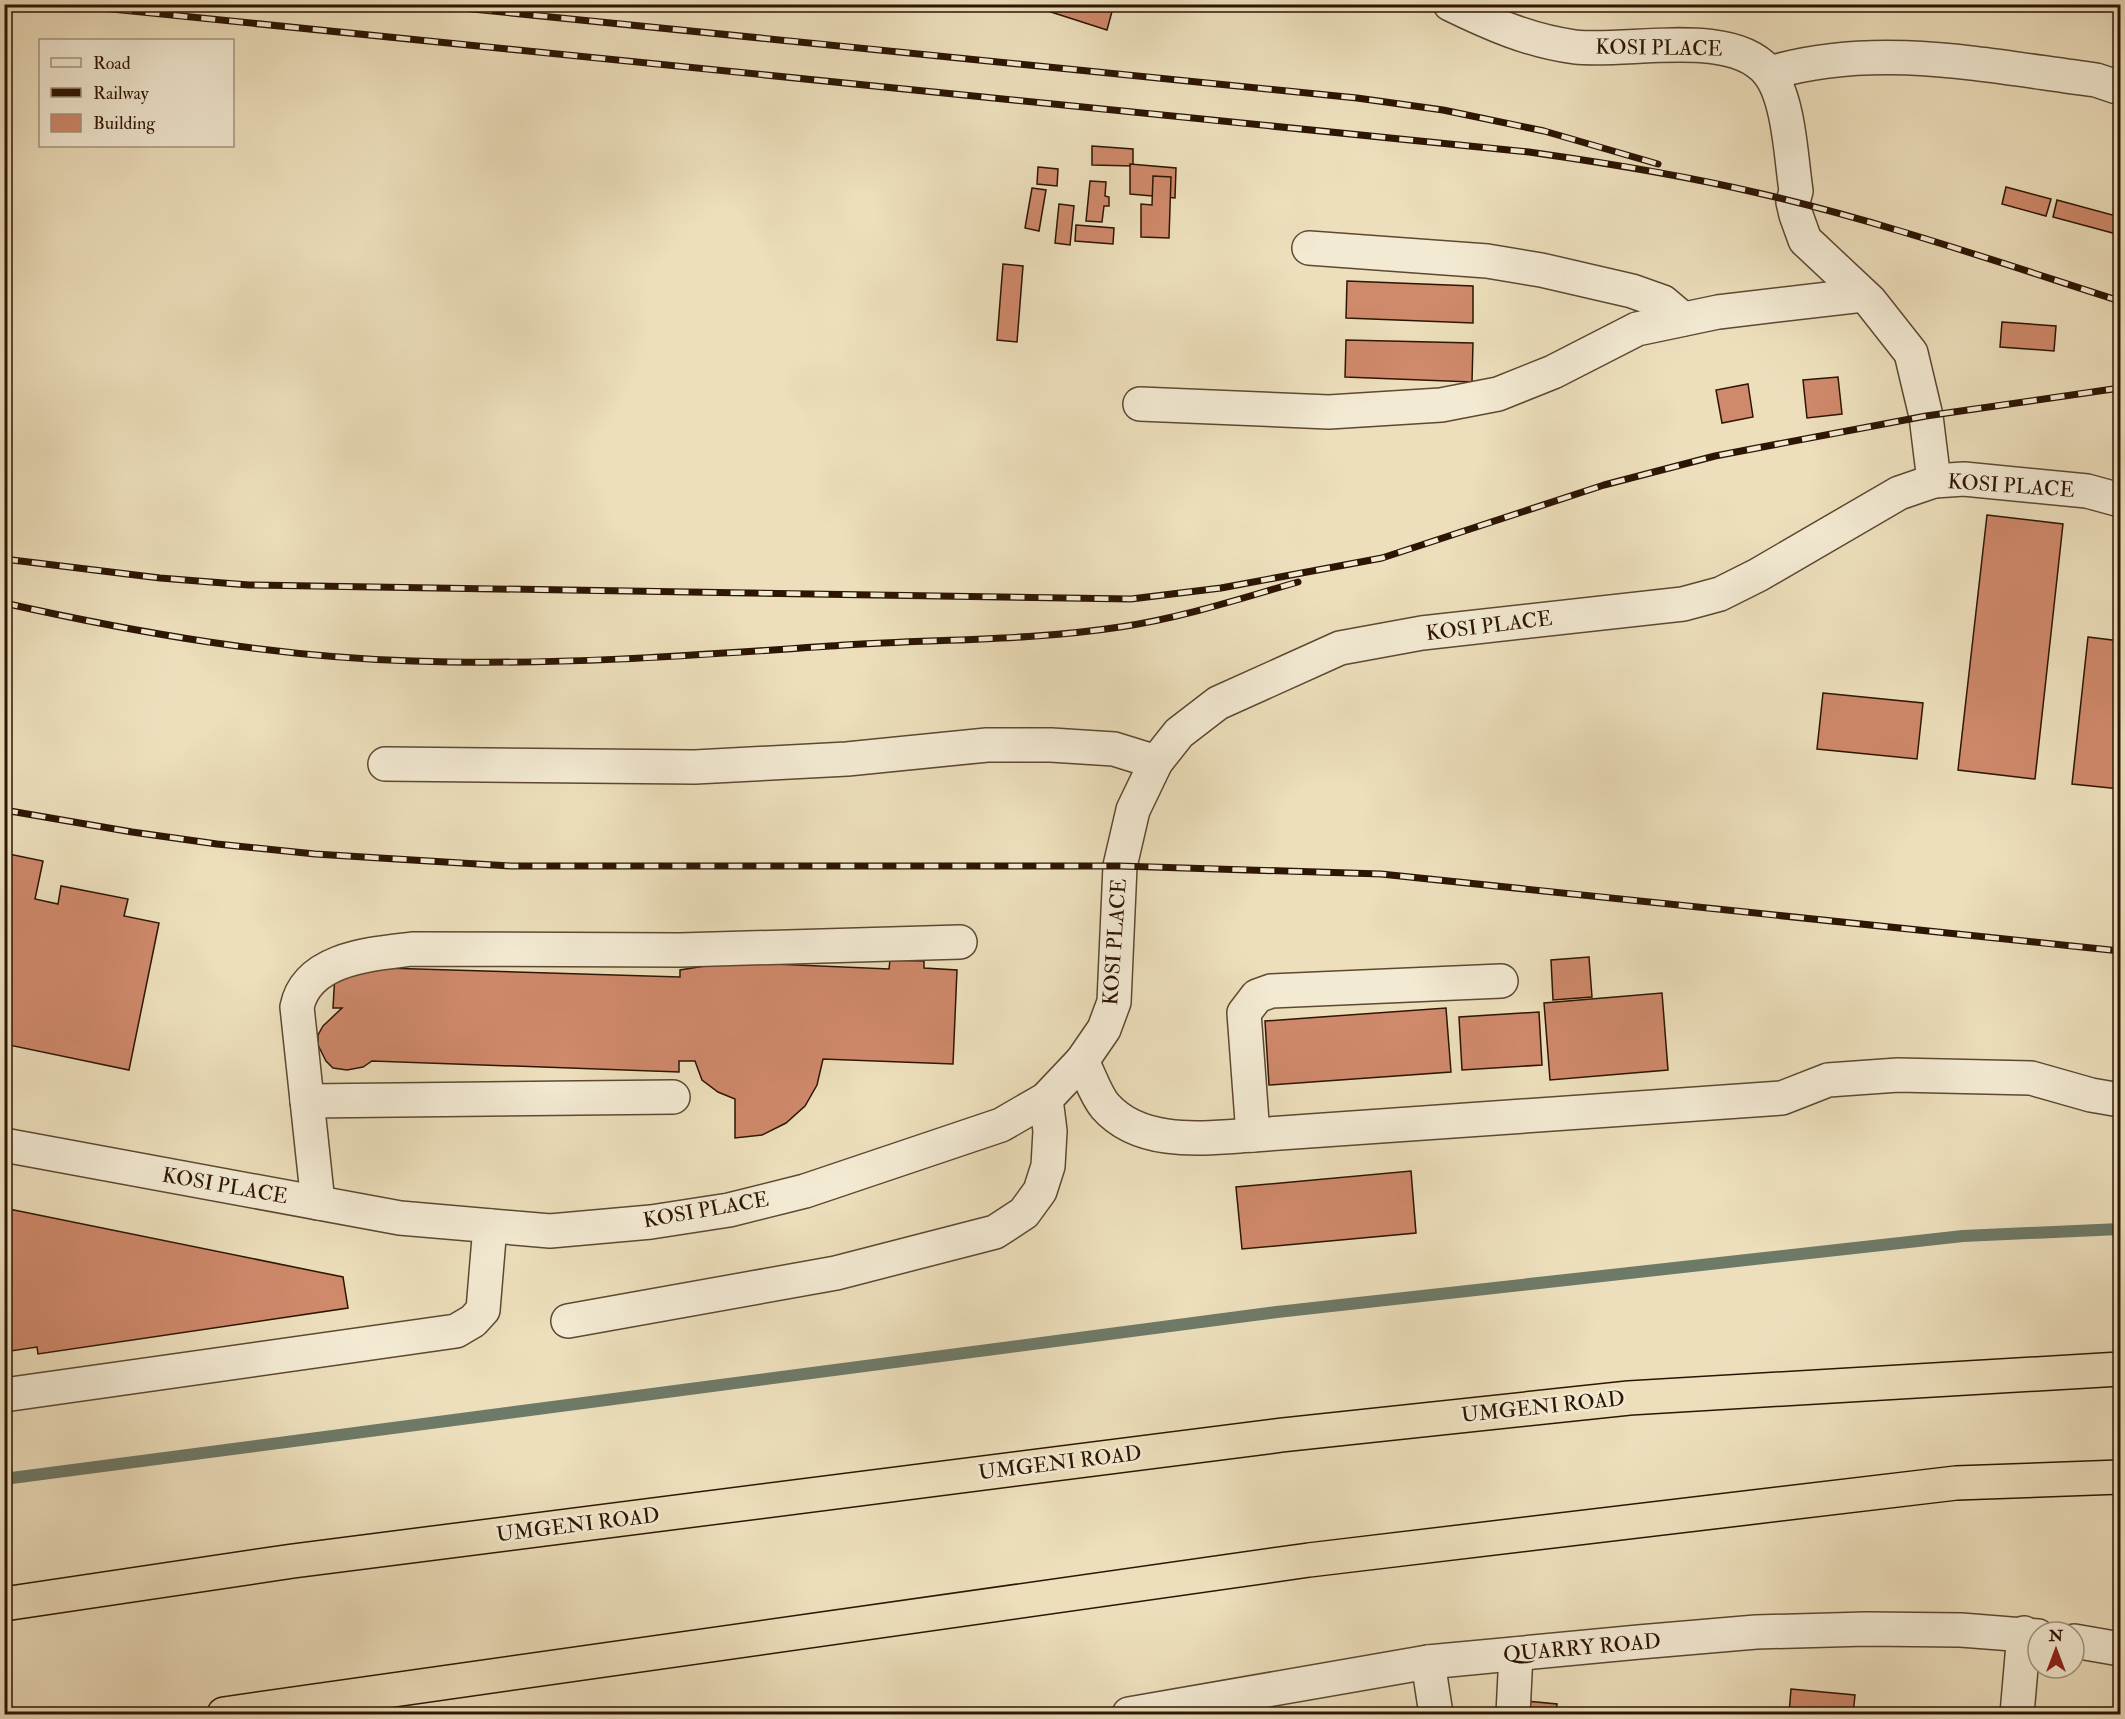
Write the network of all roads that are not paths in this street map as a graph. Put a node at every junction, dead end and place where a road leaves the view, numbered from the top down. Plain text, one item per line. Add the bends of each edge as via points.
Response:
1 (1450, 4) edge
2 (1770, 73) junction
3 (2121, 88) edge
4 (1309, 248) dead end
5 (1863, 295) junction
6 (1683, 320) junction
7 (1140, 404) dead end
8 (1934, 480) junction
9 (2121, 500) edge
10 (1156, 762) junction
11 (385, 764) dead end
12 (960, 942) dead end
13 (1501, 981) dead end
14 (1082, 1060) junction
15 (673, 1097) dead end
16 (1046, 1099) junction
17 (2121, 1100) edge
18 (307, 1101) junction
19 (1253, 1135) junction
20 (4, 1145) edge
21 (318, 1203) junction
22 (490, 1226) junction
23 (568, 1321) dead end
24 (2121, 1370) edge
25 (4, 1395) edge
26 (2121, 1478) edge
27 (4, 1604) edge
28 (2026, 1635) edge
29 (2086, 1643) edge
30 (2121, 1649) edge
31 (1516, 1654) junction
32 (1428, 1662) junction
33 (2026, 1665) edge
34 (224, 1714) edge
35 (1129, 1714) edge
36 (1436, 1714) edge
37 (1513, 1714) edge
38 (2018, 1714) edge

1 - 2 street, KOSI PLACE via 1534,39 1610,49 1724,47 1752,56
2 - 3 street via 1807,62 1915,57 2096,80
2 - 5 street, KOSI PLACE via 1781,98 1796,191 1793,202 1805,240
4 - 6 street via 1487,261 1541,270 1632,291 1662,302
5 - 6 street via 1718,312
5 - 8 street, KOSI PLACE via 1911,353 1926,416
6 - 7 street via 1637,329 1553,372 1498,394 1441,405 1329,412
8 - 9 street, KOSI PLACE via 1964,479 2087,491
8 - 10 street, KOSI PLACE via 1899,492 1720,594 1683,604 1422,633 1340,648 1218,703 1179,733
10 - 11 street via 1114,749 987,745 847,759 695,767
10 - 14 street, KOSI PLACE via 1133,810 1120,866 1114,1002 1104,1029
12 - 18 street via 680,950 412,949 373,954 328,967 300,995 297,1007
13 - 19 street via 1283,991 1257,996 1244,1013
14 - 16 street, KOSI PLACE
14 - 19 street via 1105,1106 1140,1131 1172,1138
15 - 18 street
16 - 22 street, KOSI PLACE via 1001,1125 805,1191 729,1210 550,1231
16 - 23 street via 1050,1131 1048,1166 1040,1191 1024,1213 995,1232 836,1273
17 - 19 street via 2031,1078 1898,1075 1828,1080 1782,1098
18 - 21 street
20 - 21 street, KOSI PLACE
21 - 22 street, KOSI PLACE via 399,1218
22 - 25 street via 483,1310 456,1331
24 - 27 highway, UMGENI ROAD via 1629,1398 1282,1435 305,1560
26 - 34 highway via 1956,1483 1309,1560
28 - 31 street, QUARRY ROAD via 1866,1629 1767,1632
29 - 30 street
31 - 32 street, QUARRY ROAD
31 - 37 street
32 - 35 street, QUARRY ROAD
32 - 36 street
33 - 38 street

